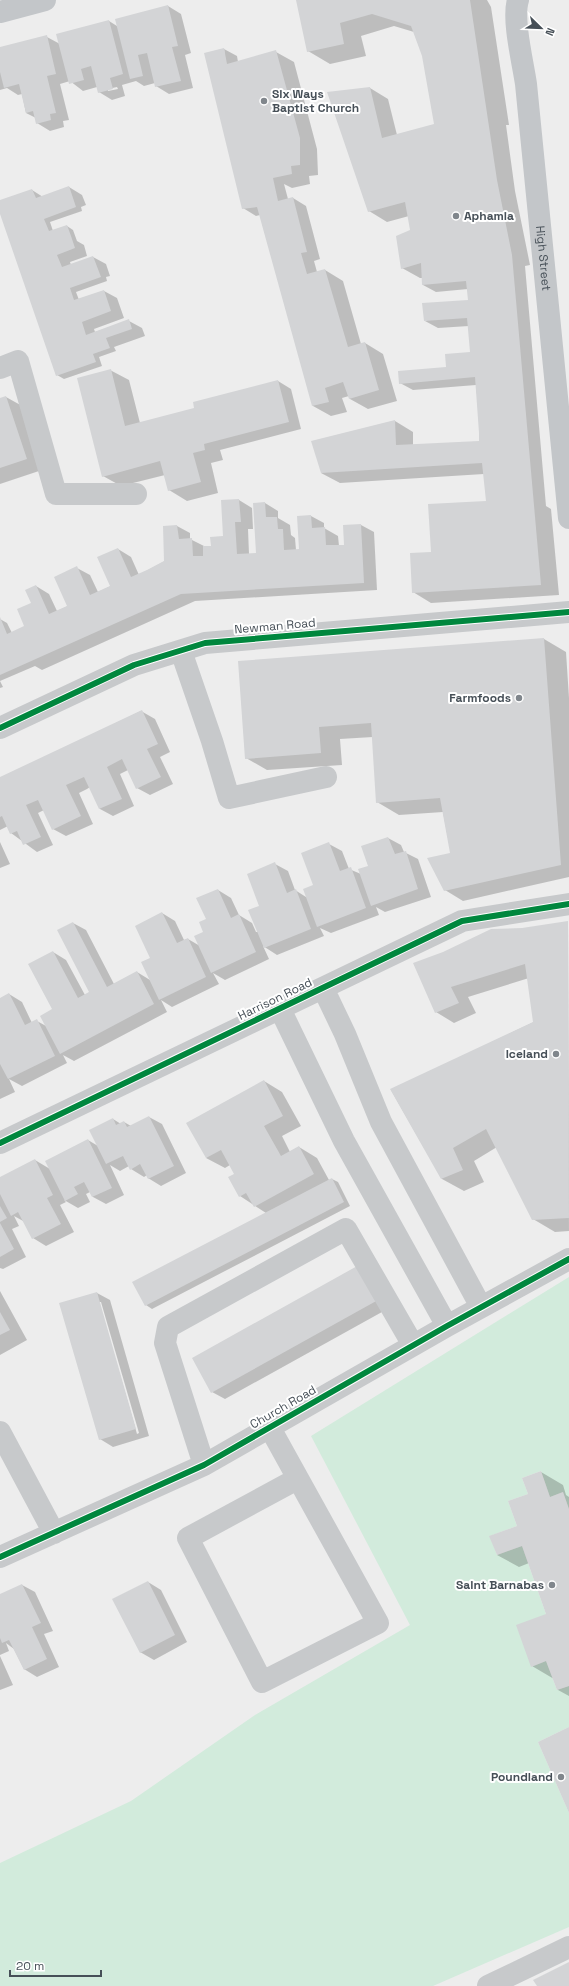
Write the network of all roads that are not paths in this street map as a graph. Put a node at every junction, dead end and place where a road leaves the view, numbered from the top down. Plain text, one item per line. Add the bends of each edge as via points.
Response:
1 (45, 0) edge
2 (518, 0) edge
3 (0, 12) edge
4 (0, 368) edge
5 (136, 494) dead end
6 (569, 518) edge
7 (569, 612) edge
8 (181, 651) junction
9 (0, 728) edge
10 (326, 777) dead end
11 (569, 904) edge
12 (323, 988) junction
13 (280, 1009) junction
14 (0, 1143) edge
15 (569, 1259) edge
16 (481, 1308) junction
17 (447, 1326) junction
18 (413, 1345) junction
19 (270, 1428) junction
20 (0, 1432) edge
21 (204, 1465) junction
22 (297, 1479) junction
23 (54, 1533) junction
24 (0, 1557) edge
25 (569, 1947) edge
26 (488, 1986) edge

1 - 3 main road
2 - 6 main road, High Street via 518,34 526,84
4 - 5 street via 18,361 56,494
7 - 8 street, Newman Road via 205,643
8 - 9 street, Newman Road via 134,665
8 - 10 street via 229,798
11 - 12 street, Harrison Road via 462,921
12 - 13 street, Harrison Road
12 - 16 street via 381,1122
13 - 14 street, Harrison Road
13 - 17 street via 344,1141
15 - 16 street, Church Road
16 - 17 street, Church Road
17 - 18 street, Church Road
18 - 19 street, Church Road
18 - 21 street via 346,1229 168,1326 165,1343
19 - 21 street, Church Road
19 - 22 street
20 - 23 street
21 - 23 street, Church Road
22 - 22 street via 378,1623 262,1682 188,1538
23 - 24 street, Church Road
25 - 26 street

